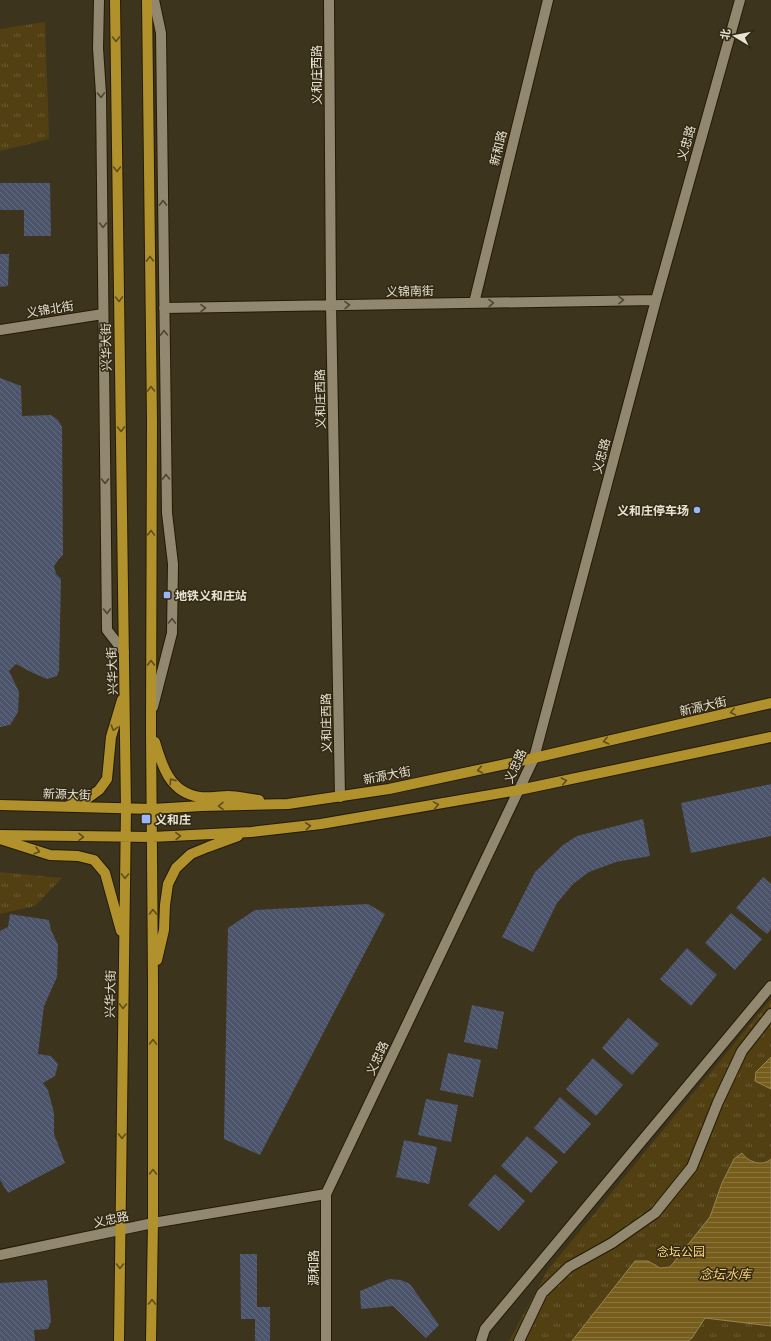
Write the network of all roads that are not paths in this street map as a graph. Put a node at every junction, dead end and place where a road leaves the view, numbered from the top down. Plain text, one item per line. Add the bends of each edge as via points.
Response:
1 (99, 0) edge
2 (115, 0) edge
3 (147, 0) edge
4 (154, 0) edge
5 (329, 0) edge
6 (548, 0) edge
7 (740, 0) edge
8 (656, 300) junction
9 (474, 303) junction
10 (331, 305) junction
11 (164, 308) junction
12 (104, 314) junction
13 (0, 330) edge
14 (124, 652) junction
15 (125, 690) junction
16 (771, 703) edge
17 (151, 713) junction
18 (151, 730) junction
19 (771, 737) edge
20 (534, 758) junction
21 (519, 790) junction
22 (340, 797) junction
23 (288, 804) junction
24 (0, 805) edge
25 (27, 806) junction
26 (126, 809) junction
27 (152, 809) junction
28 (251, 832) junction
29 (0, 835) edge
30 (125, 837) junction
31 (152, 837) junction
32 (0, 839) edge
33 (124, 942) junction
34 (153, 980) junction
35 (771, 986) edge
36 (771, 1014) edge
37 (326, 1194) junction
38 (153, 1223) junction
39 (120, 1230) junction
40 (0, 1255) edge
41 (119, 1341) edge
42 (151, 1341) edge
43 (326, 1341) edge
44 (481, 1341) edge
45 (519, 1341) edge

1 -> 12 street
2 -> 14 main road, 兴华大街
17 -> 3 main road via 152,414
11 -> 4 street via 161,33
5 - 10 street, 义和庄西路
6 - 9 street, 新和路
7 - 8 street, 义忠路
9 -> 8 street, 义锦南街
8 - 20 street, 义忠路
10 -> 9 street, 义锦南街
11 -> 10 street, 义锦南街
10 - 22 street, 义和庄西路
17 -> 11 street via 172,633 173,564 167,513
12 - 13 street, 义锦北街
12 -> 14 street via 107,630
14 - 15 main road, 兴华大街
15 -> 25 main road via 111,737 107,779 99,790 85,800
15 - 26 main road, 兴华大街
16 -> 20 main road, 新源大街
17 - 18 main road
23 -> 18 main road via 228,796 190,795 176,786 163,768
18 - 27 main road
21 -> 19 main road
20 - 21 street, 义忠路
20 -> 22 main road, 新源大街
28 -> 21 main road via 321,824
21 - 37 street, 义忠路
22 - 23 main road, 新源大街
23 -> 27 main road, 新源大街
24 - 25 main road, 新源大街
25 - 26 main road, 新源大街
26 - 27 main road, 新源大街
26 - 30 main road, 兴华大街
27 - 31 main road
31 -> 28 main road
28 - 34 main road via 191,854 176,868 168,884 164,930
29 -> 30 main road
30 - 31 main road
30 -> 33 main road, 兴华大街
34 -> 31 main road
32 -> 33 main road via 50,854 94,860 105,873
33 -> 39 main road, 兴华大街
38 -> 34 main road
35 - 44 street via 485,1329
36 - 45 street via 742,1051 692,1167 655,1213 612,1243 569,1267 542,1293
37 - 38 street, 义忠路
37 - 43 street, 源和路
38 - 39 street, 义忠路
42 -> 38 main road
39 - 40 street, 义忠路
39 -> 41 main road, 兴华大街

